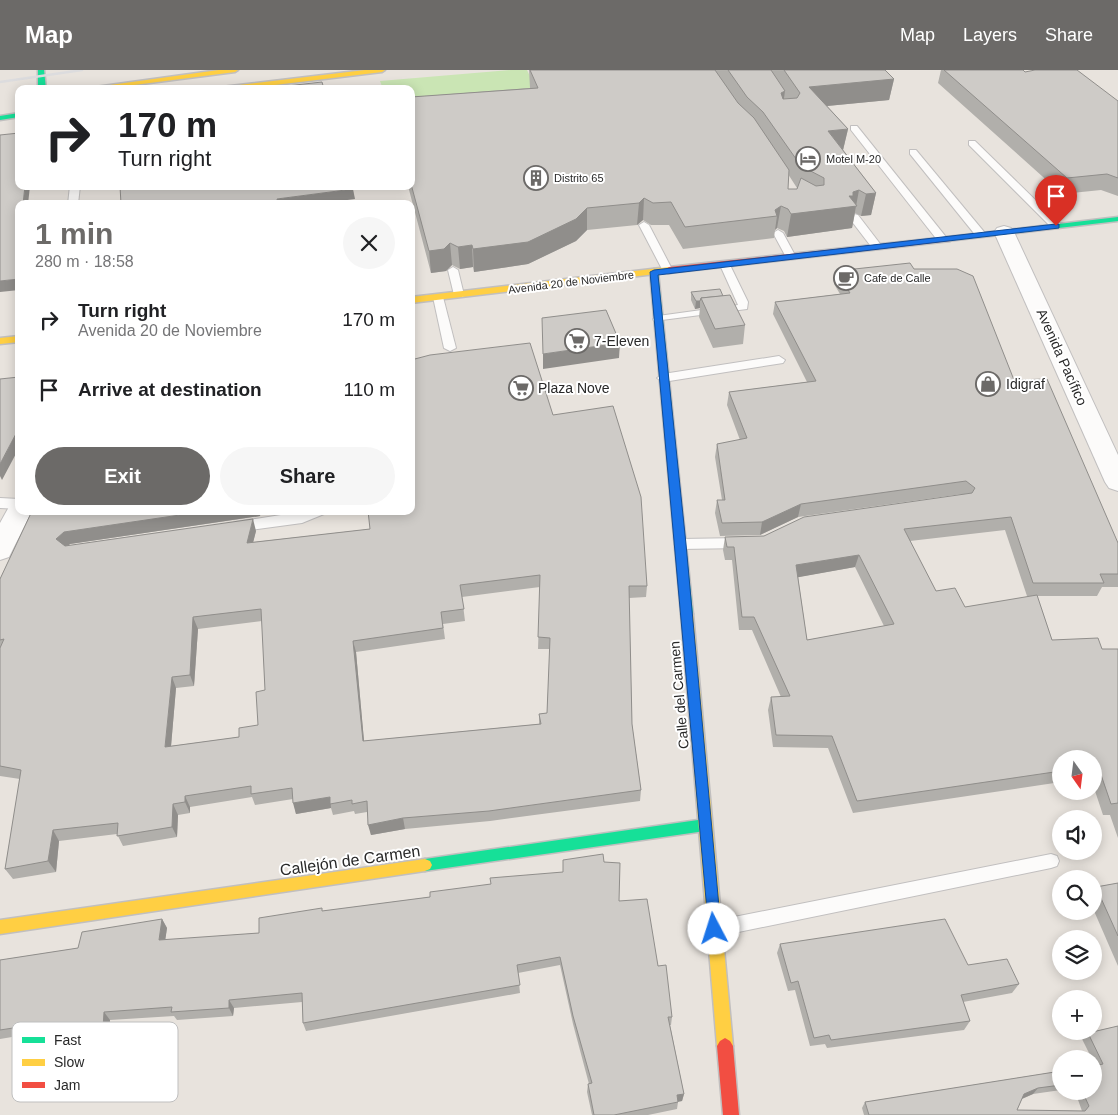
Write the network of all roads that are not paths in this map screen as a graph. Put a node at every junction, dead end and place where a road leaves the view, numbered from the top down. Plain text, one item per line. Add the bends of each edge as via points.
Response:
1 (40, 70) edge
2 (235, 70) edge
3 (382, 70) edge
4 (42, 85) edge
5 (98, 85) edge
6 (256, 85) edge
7 (15, 116) edge
8 (0, 118) edge
9 (854, 128) dead end
10 (972, 143) dead end
11 (913, 152) dead end
12 (854, 217) edge
13 (1118, 219) edge
14 (644, 225) edge
15 (1056, 226) junction
16 (778, 232) edge
17 (1004, 232) junction
18 (981, 235) junction
19 (942, 239) junction
20 (877, 247) junction
21 (791, 257) junction
22 (725, 265) junction
23 (453, 270) edge
24 (668, 271) junction
25 (654, 272) junction
26 (459, 295) junction
27 (438, 297) junction
28 (415, 300) edge
29 (658, 319) junction
30 (15, 339) edge
31 (0, 341) edge
32 (450, 348) dead end
33 (779, 360) dead end
34 (663, 378) junction
35 (1118, 482) edge
36 (0, 502) edge
37 (15, 504) edge
38 (17, 515) edge
39 (309, 515) edge
40 (224, 529) edge
41 (753, 543) edge
42 (681, 544) junction
43 (0, 550) edge
44 (705, 825) junction
45 (1051, 861) dead end
46 (0, 927) edge
47 (714, 929) junction
48 (732, 1115) edge

1 - 4 street
2 - 5 street
3 - 6 street
7 - 8 street
9 - 19 lane
10 - 15 lane
11 - 18 lane
12 - 20 lane
13 - 15 street, Avenida 20 de Noviembre
14 - 24 lane
15 - 17 street, Avenida 20 de Noviembre
16 - 21 lane
17 - 18 street, Avenida 20 de Noviembre
17 - 35 street, Avenida Pacífico
18 - 19 street, Avenida 20 de Noviembre
19 - 20 street, Avenida 20 de Noviembre
20 - 21 street, Avenida 20 de Noviembre
21 - 22 street, Avenida 20 de Noviembre
22 - 24 street, Avenida 20 de Noviembre
22 - 29 lane via 744,302 743,307
23 - 26 lane
24 - 25 street, Avenida 20 de Noviembre
25 - 26 street, Avenida 20 de Noviembre
25 - 29 street, Calle del Carmen
26 - 27 street, Avenida 20 de Noviembre
27 - 28 street, Avenida 20 de Noviembre
27 - 32 lane
29 - 34 street, Calle del Carmen
30 - 31 street
33 - 34 lane
34 - 42 street, Calle del Carmen
36 - 37 lane
38 - 43 street
39 - 40 lane
41 - 42 lane
42 - 44 street, Calle del Carmen
44 - 46 street, Callejón de Carmen
44 - 47 street, Calle del Carmen
45 - 47 lane
47 - 48 street, Calle del Carmen

